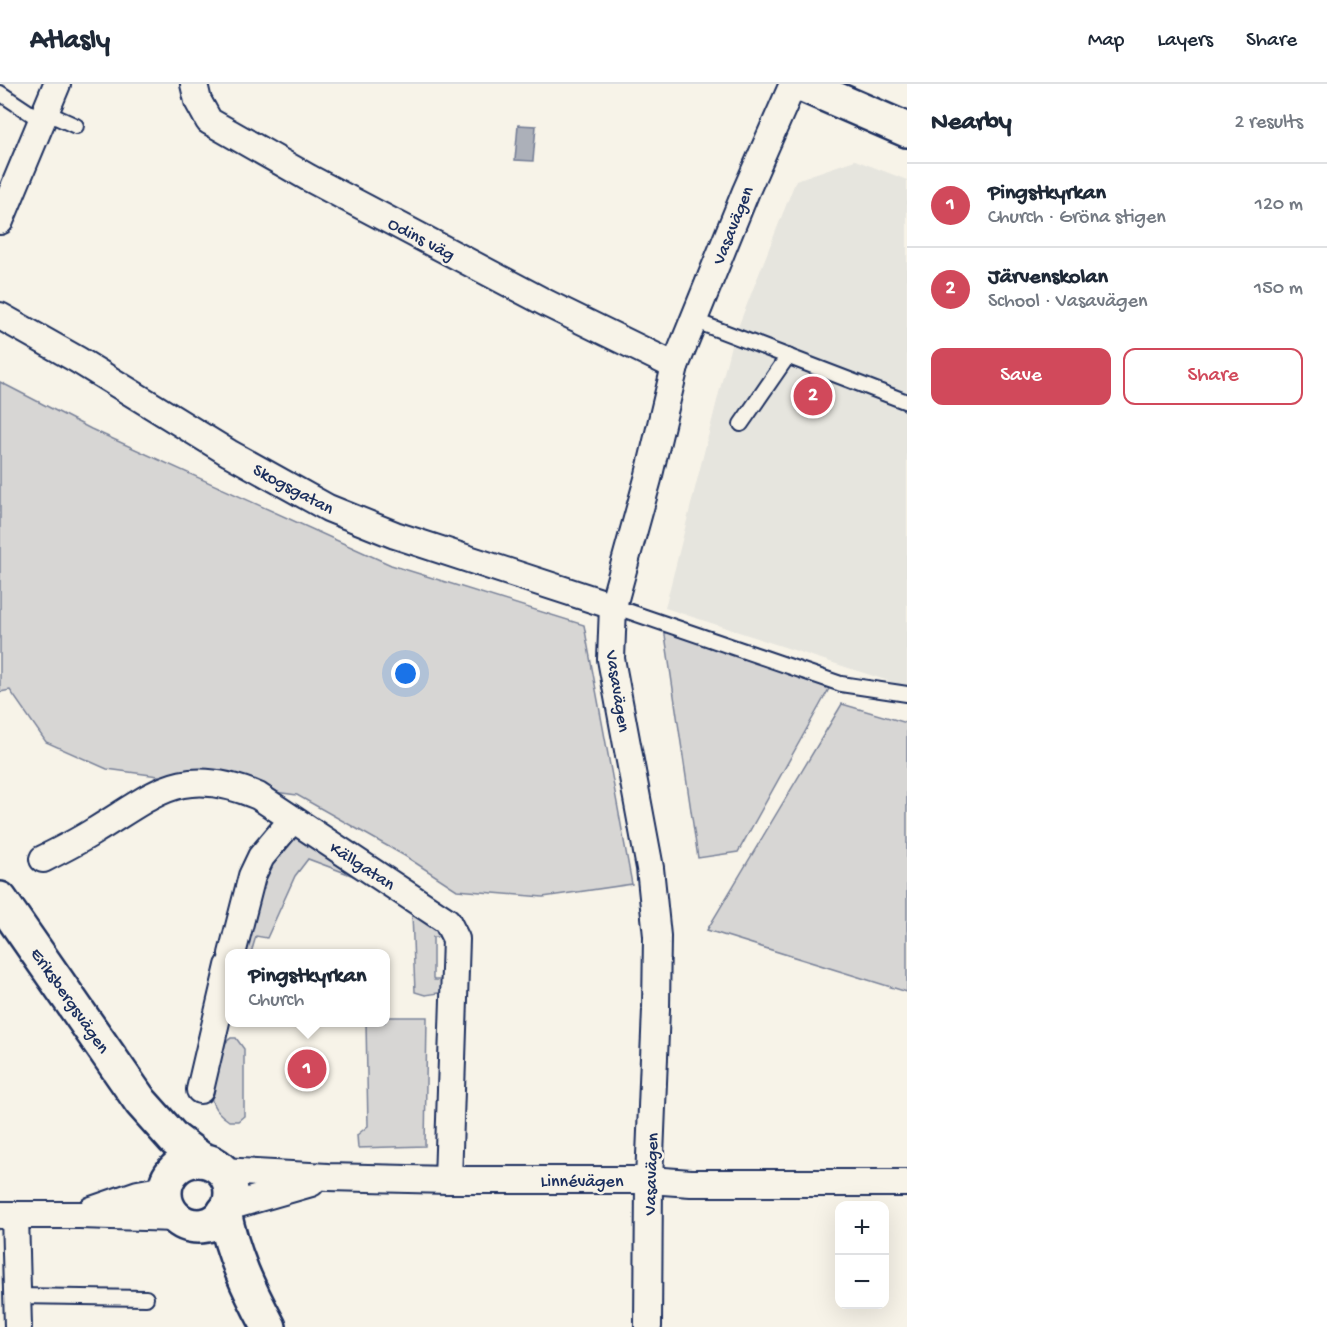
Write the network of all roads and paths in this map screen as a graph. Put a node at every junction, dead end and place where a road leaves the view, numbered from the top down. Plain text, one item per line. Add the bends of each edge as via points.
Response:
1 (57, 84) edge
2 (194, 84) edge
3 (793, 84) edge
4 (801, 84) edge
5 (0, 93) edge
6 (44, 116) junction
7 (76, 126) dead end
8 (907, 130) edge
9 (7, 186) edge
10 (0, 221) edge
11 (0, 316) edge
12 (693, 320) junction
13 (788, 356) junction
14 (675, 366) junction
15 (907, 402) edge
16 (741, 424) dead end
17 (613, 606) junction
18 (907, 694) edge
19 (292, 820) junction
20 (43, 859) dead end
21 (0, 899) edge
22 (233, 949) edge
23 (225, 983) edge
24 (200, 1090) dead end
25 (141, 1102) junction
26 (212, 1166) junction
27 (328, 1178) junction
28 (448, 1180) junction
29 (649, 1180) junction
30 (907, 1183) edge
31 (174, 1203) junction
32 (226, 1209) junction
33 (8, 1215) edge
34 (246, 1284) junction
35 (17, 1296) junction
36 (146, 1298) dead end
37 (18, 1327) edge
38 (269, 1327) edge
39 (648, 1327) edge

1 - 6 street
2 - 14 street, Odins väg via 209,121 548,304
3 - 12 street, Vasavägen
4 - 8 main road
5 - 6 lane
6 - 7 lane
6 - 9 street
9 - 10 street
11 - 17 street, Skogsgatan via 328,508 394,535
12 - 13 lane
12 - 14 street, Vasavägen
13 - 15 lane
13 - 16 lane
14 - 17 street, Vasavägen
17 - 18 lane via 841,684
17 - 29 street, Vasavägen via 611,659 650,868 657,936
19 - 20 street, Källgatan via 258,796 221,783 171,786
19 - 22 street via 261,857 252,876
19 - 28 street, Källgatan via 447,921 456,939
21 - 25 main road, Eriksbergsvägen
23 - 24 street
25 - 26 main road, Eriksbergsvägen via 174,1139
25 - 31 main road, Eriksbergsvägen
26 - 27 street, Linnévägen
26 - 31 main road via 190,1161 180,1165 172,1173
26 - 32 main road via 230,1186
27 - 28 street, Linnévägen
27 - 32 street, Linnévägen
28 - 29 street, Linnévägen
29 - 30 street, Linnévägen
29 - 39 street, Vasavägen
31 - 32 main road via 203,1226
31 - 33 street via 80,1215
31 - 34 main road
32 - 34 main road via 231,1242
33 - 35 street
34 - 38 main road
35 - 36 lane
35 - 37 street

